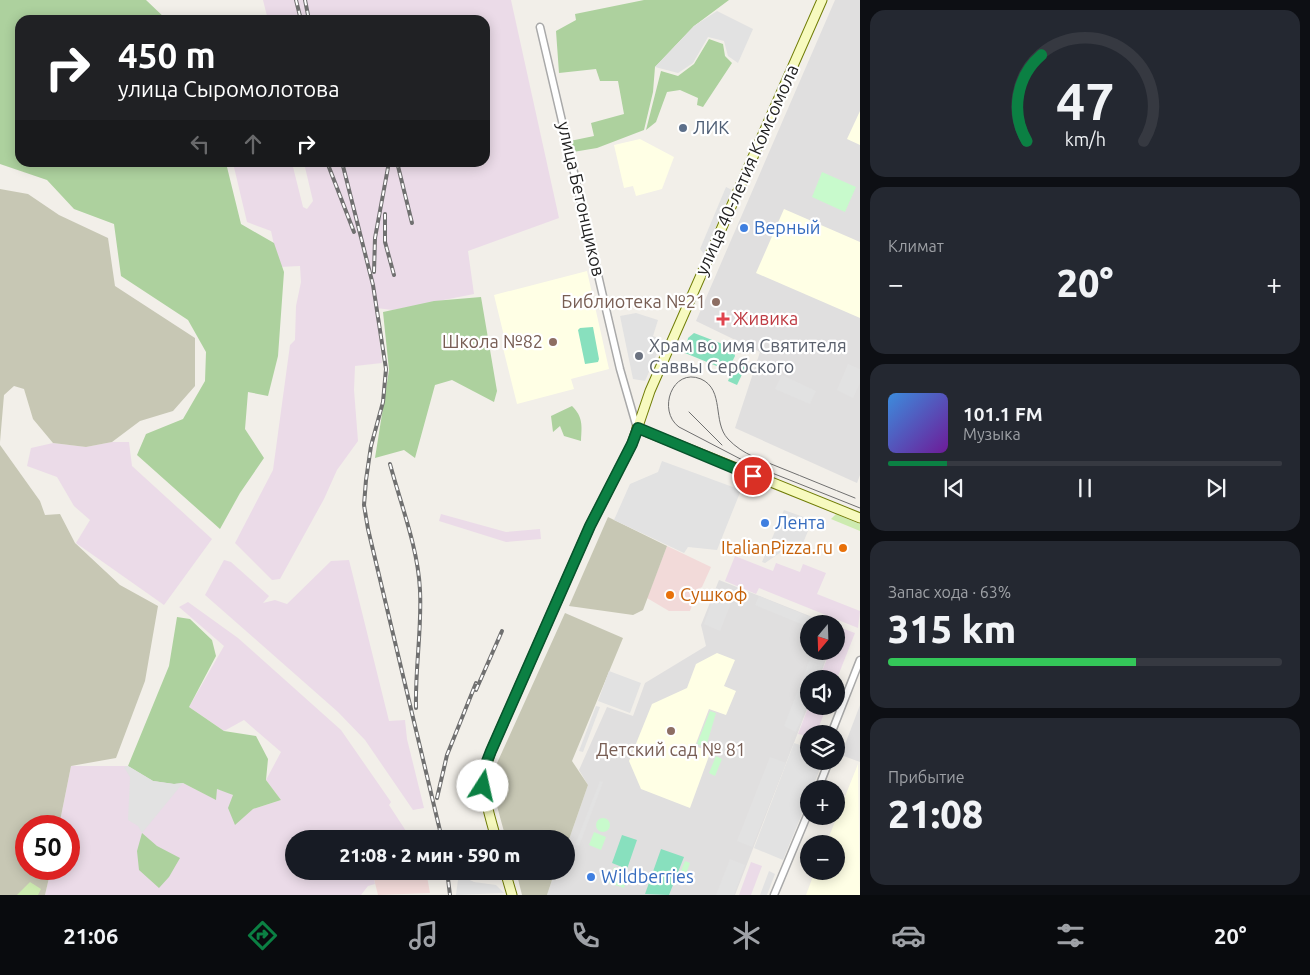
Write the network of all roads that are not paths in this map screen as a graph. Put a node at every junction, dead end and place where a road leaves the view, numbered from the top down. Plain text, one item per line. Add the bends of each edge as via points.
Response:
1 (822, 0) edge
2 (540, 27) dead end
3 (638, 428) junction
4 (860, 518) edge
5 (860, 660) edge
6 (835, 725) edge
7 (803, 825) edge
8 (494, 830) edge
9 (508, 880) edge
10 (512, 895) edge
11 (774, 895) edge

1 - 3 main road, улица 40-летия Комсомола via 661,365
2 - 3 street, улица Бетонщиков via 620,369
3 - 4 main road
3 - 8 main road, улица 40-летия Комсомола via 590,526 484,769 483,786
5 - 6 street
7 - 11 street
9 - 10 main road

